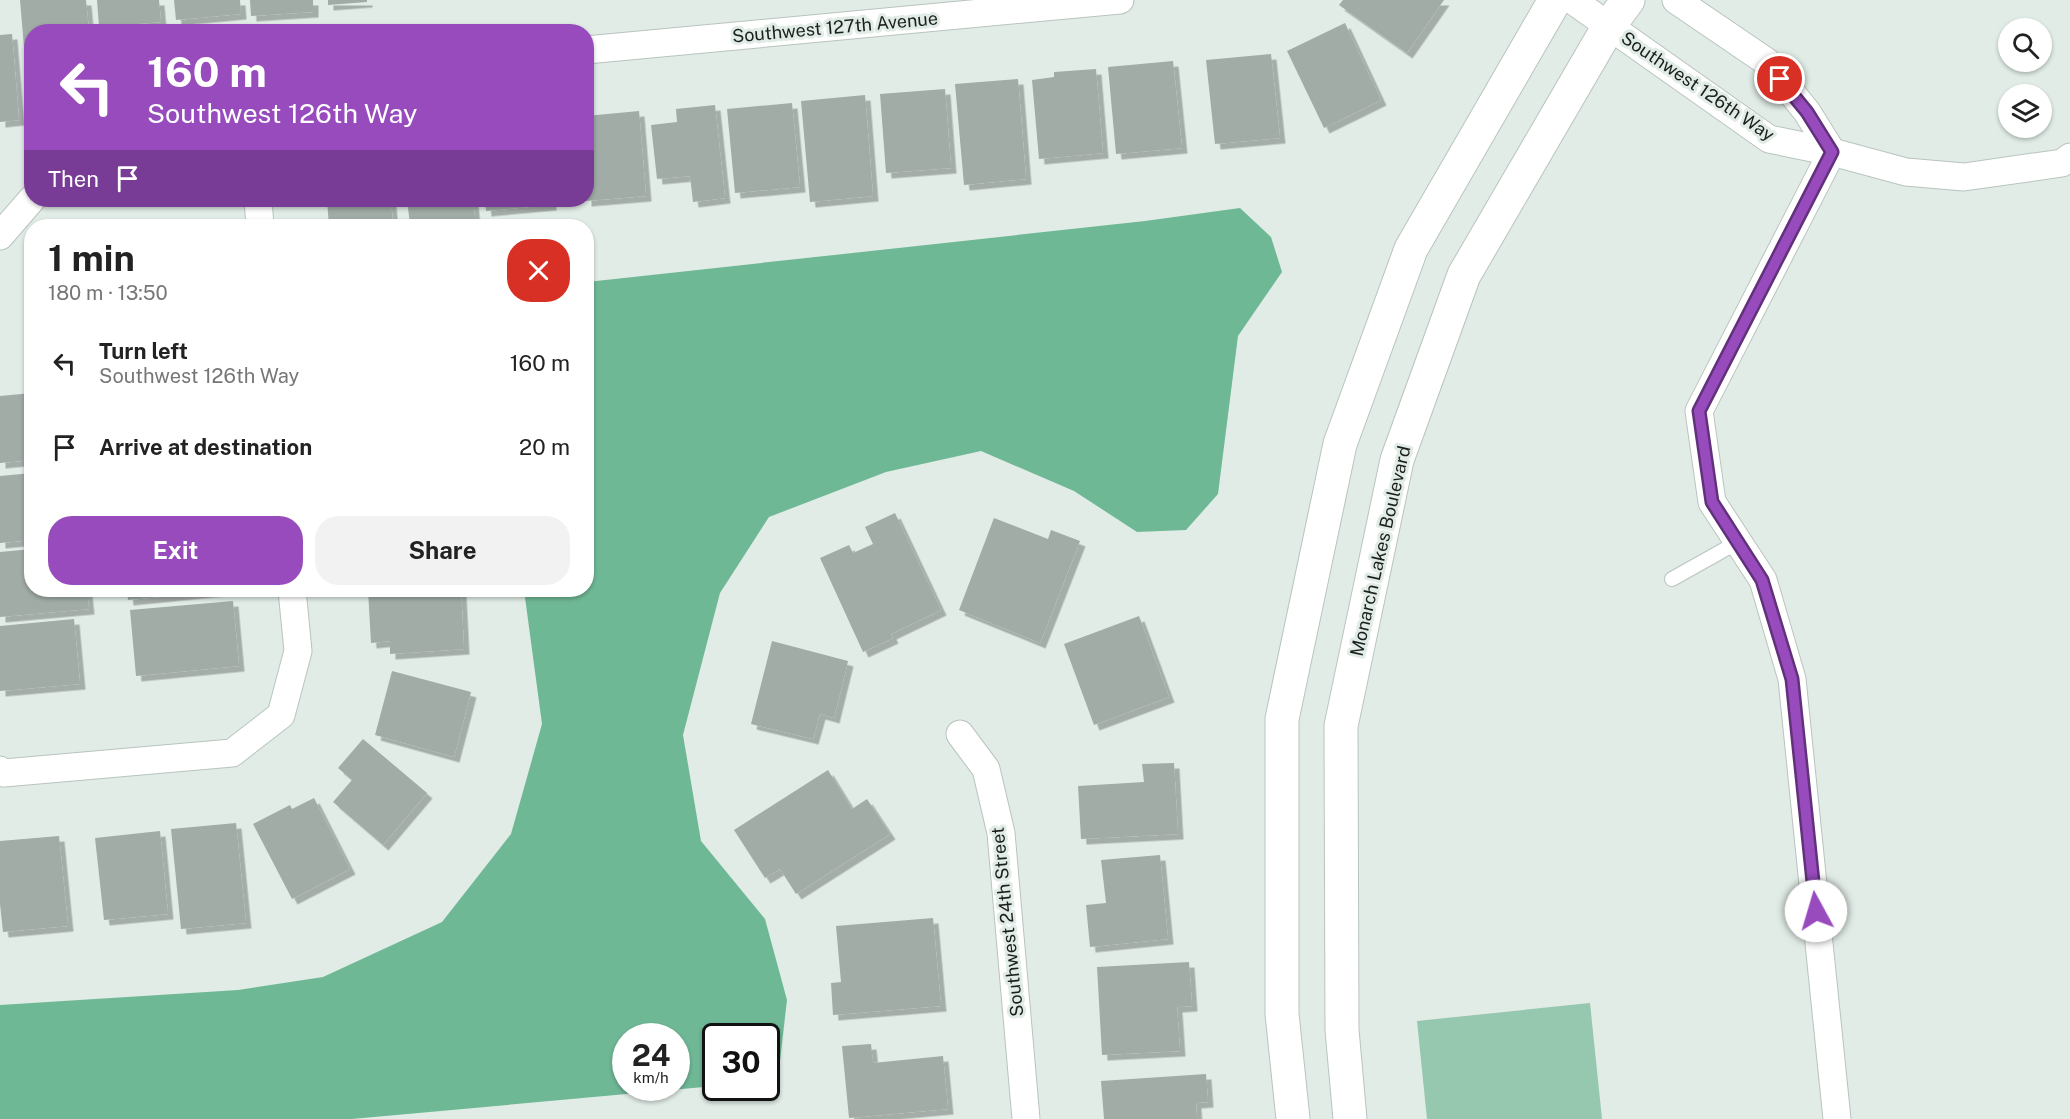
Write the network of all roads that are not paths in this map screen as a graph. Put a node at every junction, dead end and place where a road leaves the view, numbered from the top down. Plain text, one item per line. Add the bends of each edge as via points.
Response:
1 (1120, 0) edge
2 (1555, 0) edge
3 (1572, 0) edge
4 (1676, 0) edge
5 (1619, 13) edge
6 (594, 49) edge
7 (1832, 152) junction
8 (2067, 167) edge
9 (25, 207) edge
10 (0, 236) edge
11 (1738, 542) junction
12 (1672, 579) dead end
13 (293, 597) edge
14 (960, 734) dead end
15 (0, 770) edge
16 (1026, 1119) edge
17 (1293, 1119) edge
18 (1350, 1119) edge
19 (1838, 1119) edge

1 - 6 street, Southwest 127th Avenue
2 - 17 street via 1411,249 1340,444 1282,719 1282,1014
3 - 5 street, Southwest 126th Way
4 - 7 street via 1767,62 1807,112
5 - 7 street, Southwest 126th Way via 1769,139
5 - 18 street, Monarch Lakes Boulevard via 1464,274 1397,460 1341,726 1342,1030
7 - 8 street, Southwest 126th Way via 1906,172 1964,177
7 - 11 street via 1699,411 1712,502
9 - 10 street
11 - 12 lane
11 - 19 street via 1762,580 1792,679
13 - 15 street via 298,651 281,715 232,753 4,773
14 - 16 street, Southwest 24th Street via 986,769 1001,833

